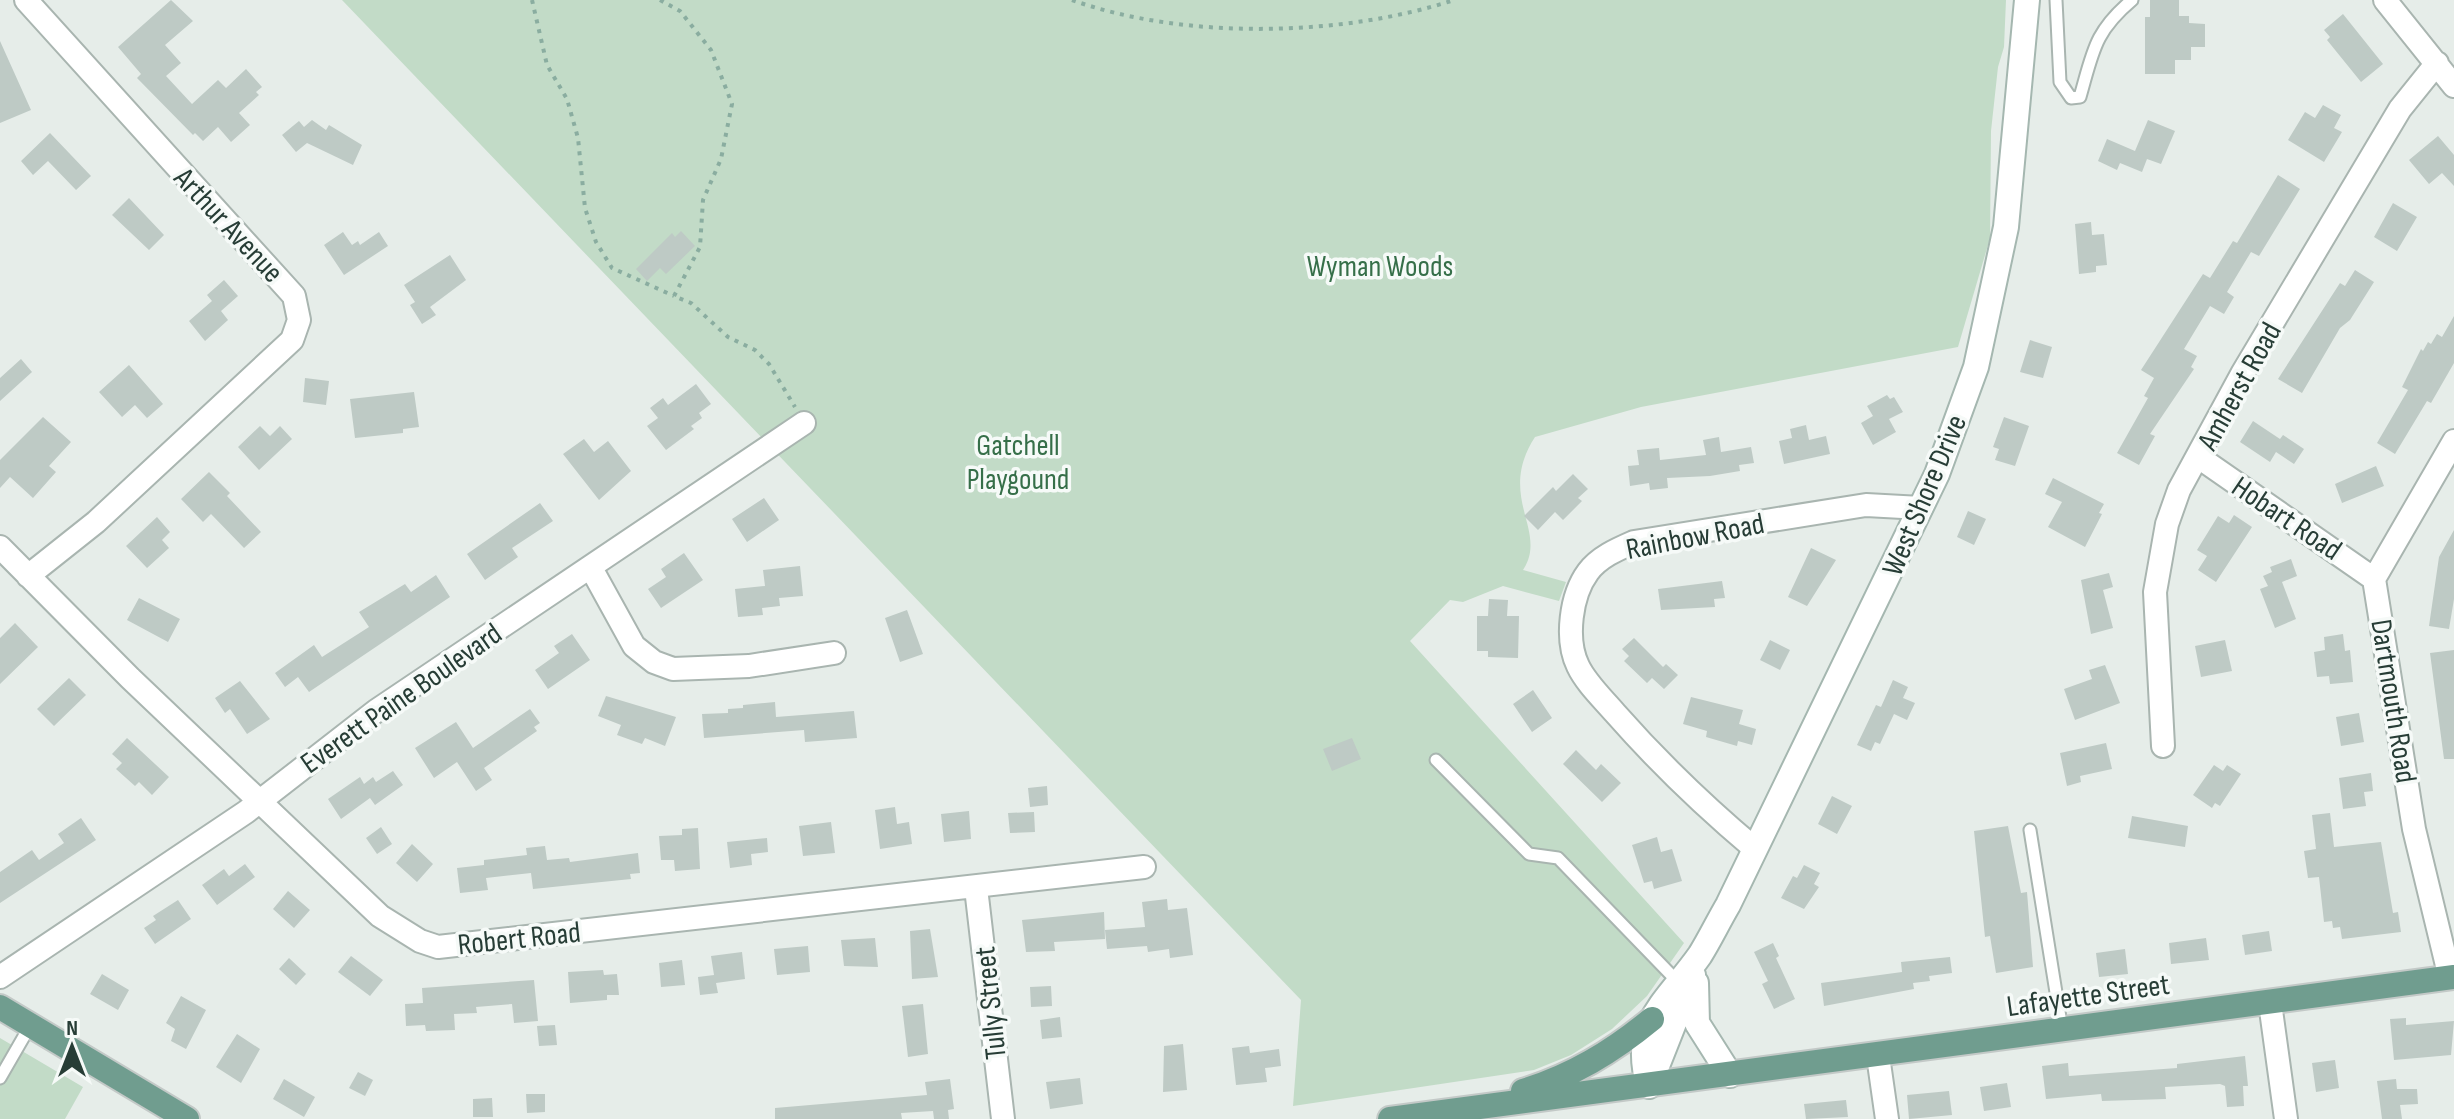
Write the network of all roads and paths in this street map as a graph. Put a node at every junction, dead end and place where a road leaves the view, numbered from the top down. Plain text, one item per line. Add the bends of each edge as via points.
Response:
1 (26, 0) edge
2 (532, 0) edge
3 (660, 0) edge
4 (1072, 0) edge
5 (1454, 0) edge
6 (2027, 0) edge
7 (2056, 0) edge
8 (2132, 0) edge
9 (2386, 0) edge
10 (2437, 63) junction
11 (2454, 86) edge
12 (674, 296) junction
13 (804, 423) joint
14 (2454, 441) edge
15 (2200, 458) junction
16 (1921, 508) junction
17 (0, 547) edge
18 (591, 568) junction
19 (28, 576) junction
20 (2374, 579) junction
21 (834, 653) dead end
22 (2163, 746) dead end
23 (1436, 760) dead end
24 (260, 801) junction
25 (2030, 830) dead end
26 (1755, 849) junction
27 (1144, 867) dead end
28 (976, 888) junction
29 (1701, 954) junction
30 (0, 977) edge
31 (2452, 977) edge
32 (1678, 982) junction
33 (2270, 1003) junction
34 (0, 1007) edge
35 (1652, 1019) junction
36 (30, 1026) junction
37 (2062, 1031) junction
38 (1878, 1056) junction
39 (1730, 1075) junction
40 (0, 1078) edge
41 (1649, 1086) junction
42 (1473, 1107) junction
43 (1533, 1110) edge
44 (187, 1119) edge
45 (1003, 1119) edge
46 (1390, 1119) edge
47 (1887, 1119) edge
48 (2286, 1119) edge

1 - 19 street, Arthur Avenue via 294,296 299,320 292,340 207,421
2 - 12 path via 547,65 567,99 574,125 585,208 596,242 612,268
3 - 12 path via 680,11 711,50 732,104 721,159 703,200 700,247
4 - 5 path via 1103,11 1176,23 1256,27 1346,23 1414,13
6 - 16 main road, West Shore Drive via 2006,227 1990,313 1959,417
7 - 8 lane via 2060,82 2071,98 2080,97 2099,34
9 - 10 street
10 - 11 street
10 - 15 street, Amherst Road via 2400,109 2226,401
12 - 13 path via 762,357
13 - 18 street, Everett Paine Boulevard
14 - 20 street, Dartmouth Road
15 - 20 street, Hobart Road
15 - 22 street, Amherst Road via 2179,490 2167,524 2155,592
16 - 26 main road, West Shore Drive
16 - 26 street, Rainbow Road via 1866,505 1634,542 1603,558 1578,591 1572,634 1576,664 1646,748
17 - 19 street, Robert Road
18 - 21 street via 634,646 673,669 749,666
18 - 24 street, Everett Paine Boulevard via 376,711
19 - 24 street, Robert Road
20 - 31 street, Dartmouth Road via 2414,829
23 - 32 lane via 1529,854 1558,858
24 - 28 street, Robert Road via 380,916 438,947
24 - 30 street, Everett Paine Boulevard
25 - 37 lane
26 - 29 main road, West Shore Drive
27 - 28 street, Robert Road
28 - 45 street, Tully Street
29 - 32 main road, West Shore Drive
29 - 39 main road via 1694,995 1697,1023
29 - 41 main road, West Shore Drive
31 - 33 main road, Lafayette Street
32 - 35 main road, West Shore Drive
33 - 37 main road, Lafayette Street
33 - 48 street
34 - 36 main road
35 - 41 main road, West Shore Drive via 1641,1061
35 - 42 main road via 1568,1075
36 - 40 lane
36 - 44 main road
37 - 38 main road, Lafayette Street
38 - 39 main road, Lafayette Street
38 - 47 street
39 - 41 main road, Lafayette Street
41 - 43 main road, Lafayette Street
42 - 43 main road, Lafayette Street
42 - 46 main road, Lafayette Street

